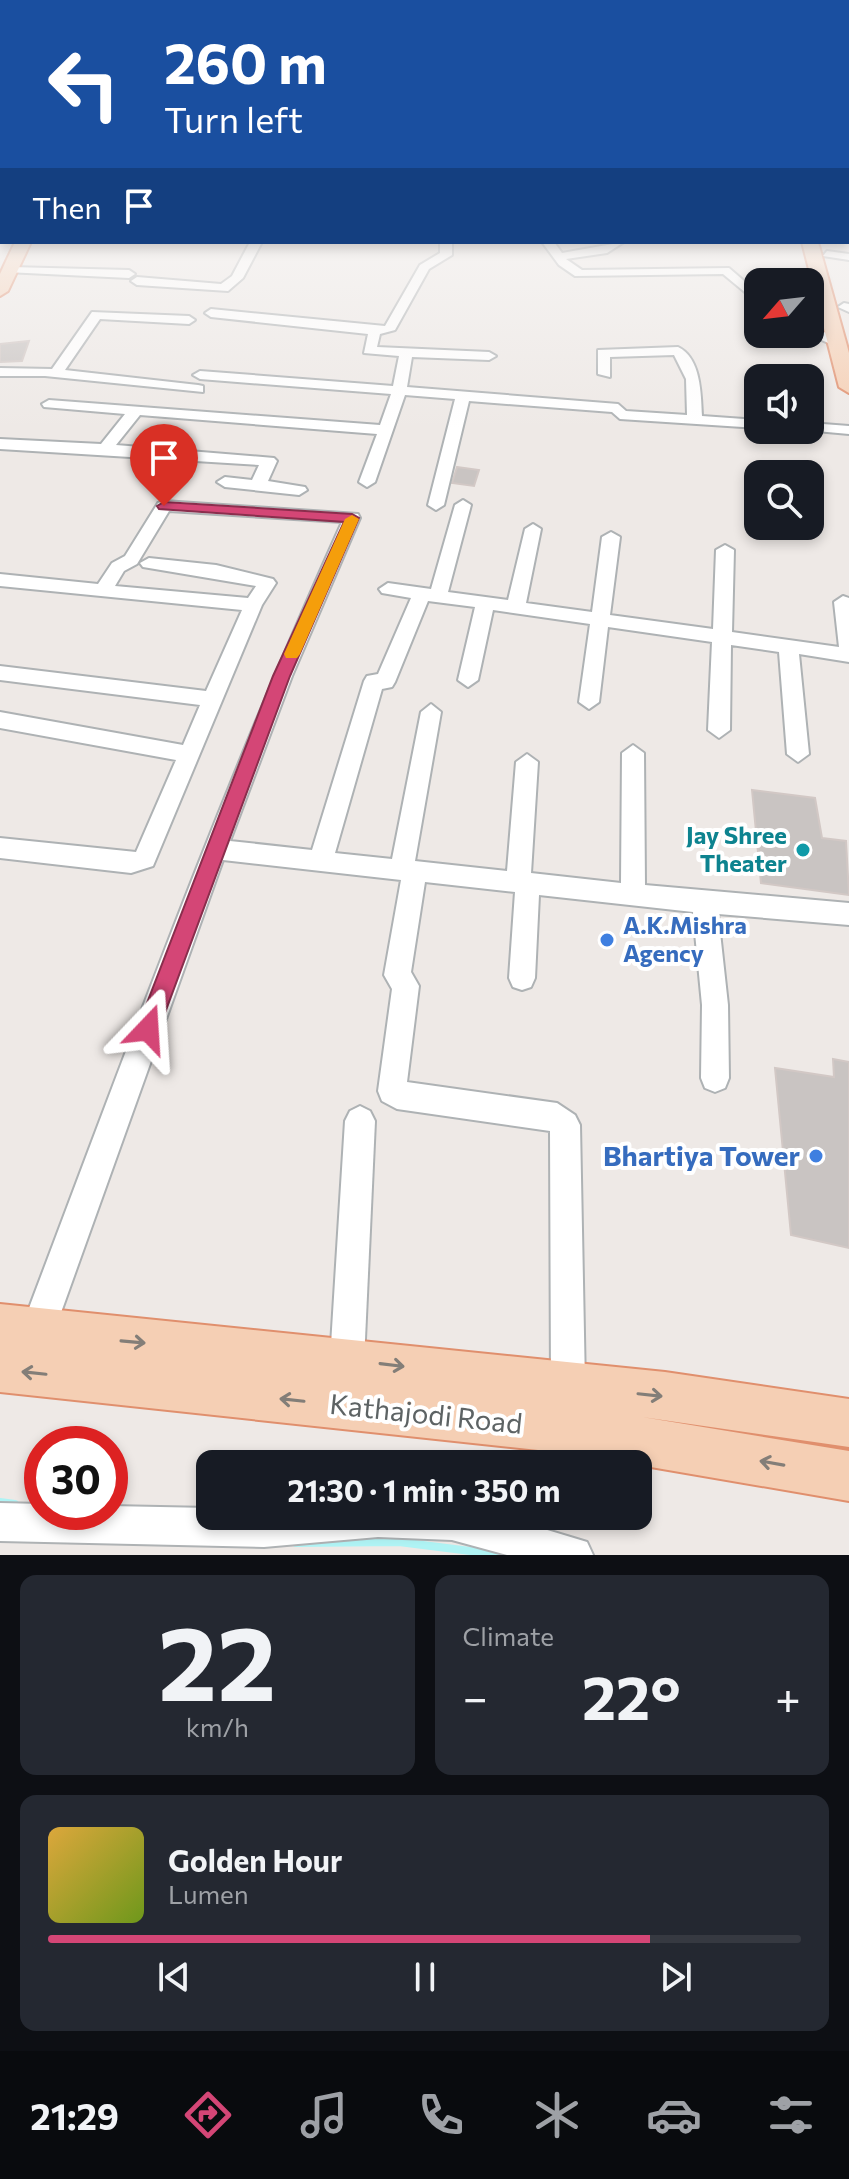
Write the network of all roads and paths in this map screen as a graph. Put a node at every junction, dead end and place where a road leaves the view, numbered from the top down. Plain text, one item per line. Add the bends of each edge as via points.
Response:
1 (187, 284) edge
2 (230, 284) edge
3 (415, 284) edge
4 (820, 284) edge
5 (838, 284) edge
6 (847, 312) edge
7 (211, 313) dead end
8 (189, 320) dead end
9 (375, 331) junction
10 (824, 337) edge
11 (835, 342) junction
12 (406, 353) junction
13 (489, 356) dead end
14 (0, 372) edge
15 (56, 373) junction
16 (605, 374) dead end
17 (849, 387) edge
18 (400, 389) junction
19 (463, 396) junction
20 (49, 404) dead end
21 (135, 412) junction
22 (695, 420) junction
23 (744, 423) edge
24 (824, 428) edge
25 (387, 430) junction
26 (849, 430) edge
27 (0, 444) edge
28 (105, 449) junction
29 (225, 482) dead end
30 (367, 482) dead end
31 (258, 485) junction
32 (299, 490) dead end
33 (436, 505) dead end
34 (463, 505) dead end
35 (533, 529) dead end
36 (611, 537) dead end
37 (725, 550) dead end
38 (149, 563) dead end
39 (0, 580) edge
40 (388, 589) dead end
41 (103, 590) junction
42 (430, 595) junction
43 (843, 602) dead end
44 (485, 603) junction
45 (253, 605) junction
46 (516, 607) junction
47 (602, 620) junction
48 (722, 637) junction
49 (788, 646) junction
50 (849, 647) edge
51 (849, 655) edge
52 (0, 673) edge
53 (468, 680) dead end
54 (215, 699) junction
55 (589, 702) dead end
56 (431, 712) dead end
57 (0, 720) edge
58 (719, 730) dead end
59 (633, 753) dead end
60 (798, 754) dead end
61 (191, 755) junction
62 (527, 762) dead end
63 (0, 848) edge
64 (215, 849) junction
65 (321, 861) junction
66 (408, 870) junction
67 (523, 882) junction
68 (633, 894) junction
69 (704, 902) junction
70 (849, 914) edge
71 (522, 978) dead end
72 (715, 1078) dead end
73 (360, 1121) dead end
74 (18, 1330) edge
75 (347, 1361) junction
76 (0, 1369) edge
77 (568, 1386) junction
78 (849, 1423) edge
79 (849, 1476) edge
80 (0, 1522) edge
81 (574, 1555) edge

1 - 2 street via 224,288
3 - 9 street via 389,330
4 - 11 main road
5 - 6 main road
7 - 9 street
8 - 15 street via 96,315
9 - 12 street via 369,350
10 - 11 street
11 - 17 main road
12 - 13 street
12 - 18 street
14 - 15 street
15 - 18 street
16 - 22 street via 603,353 678,351 693,379
18 - 19 street
18 - 25 street
19 - 22 street via 618,408 620,415
19 - 33 street
20 - 21 street via 137,408
21 - 25 street
21 - 28 street
22 - 23 street
24 - 26 street
25 - 30 street
27 - 28 street
28 - 31 street via 269,461
29 - 31 street
31 - 32 street
34 - 42 street
35 - 46 street
36 - 47 street
37 - 48 street
38 - 45 street via 267,583
39 - 41 street
40 - 42 street
41 - 45 street
41 - 64 street via 118,567 131,560 164,506 352,518 282,676
42 - 44 street
42 - 65 street via 385,682 374,681
43 - 50 street
44 - 46 street
44 - 53 street
45 - 54 street
46 - 47 street
47 - 48 street
47 - 55 street
48 - 49 street
48 - 58 street
49 - 51 street
49 - 60 street
52 - 54 street
54 - 61 street
56 - 66 street
57 - 61 street
59 - 68 street
61 - 63 street via 139,863
62 - 67 street
64 - 65 street
64 - 74 street
65 - 66 street
66 - 67 street
66 - 77 street via 397,975 406,984 392,1091 562,1119 567,1130
67 - 68 street
67 - 71 street
68 - 69 street
69 - 70 street
69 - 72 street via 715,1005
73 - 75 street
74 -> 75 main road, Kathajodi Road
75 -> 77 main road, Kathajodi Road
79 -> 76 main road, Kathajodi Road via 575,1430
77 -> 78 main road, Kathajodi Road
80 - 81 street via 264,1528 378,1518 452,1521

